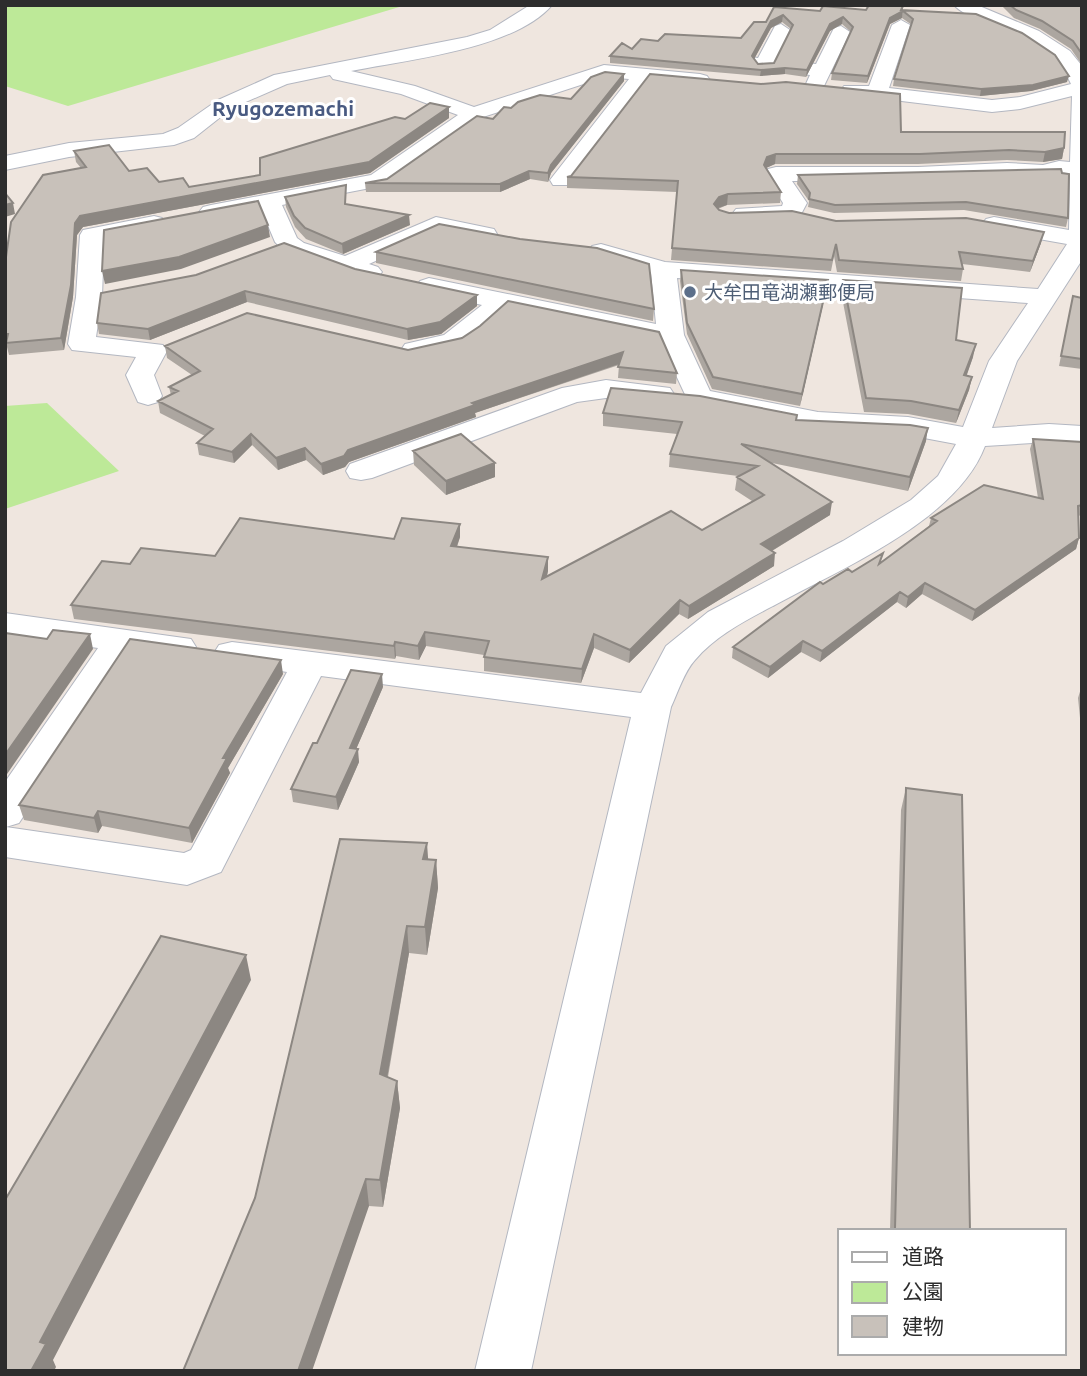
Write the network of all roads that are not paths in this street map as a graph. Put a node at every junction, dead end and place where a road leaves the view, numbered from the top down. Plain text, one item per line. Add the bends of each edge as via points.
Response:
1 (543, 5) edge
2 (963, 5) edge
3 (901, 25) edge
4 (781, 30) edge
5 (841, 32) edge
6 (691, 56) edge
7 (764, 64) junction
8 (316, 71) junction
9 (642, 75) junction
10 (818, 78) junction
11 (721, 81) edge
12 (760, 85) edge
13 (1082, 87) edge
14 (877, 93) junction
15 (473, 114) junction
16 (1082, 146) edge
17 (5, 163) edge
18 (1082, 170) edge
19 (561, 180) dead end
20 (269, 201) junction
21 (729, 215) edge
22 (974, 221) edge
23 (509, 238) edge
24 (1080, 239) junction
25 (287, 242) junction
26 (573, 247) edge
27 (262, 251) edge
28 (345, 265) junction
29 (663, 270) junction
30 (1046, 297) junction
31 (502, 300) junction
32 (671, 335) junction
33 (395, 348) edge
34 (148, 396) dead end
35 (699, 397) junction
36 (1082, 435) edge
37 (974, 438) junction
38 (361, 471) dead end
39 (5, 624) edge
40 (122, 639) junction
41 (310, 663) junction
42 (652, 707) junction
43 (5, 813) edge
44 (5, 842) edge
45 (503, 1371) edge

1 - 8 street via 497,34 470,42
2 - 13 street via 1064,54 1077,69
3 - 14 street
4 - 7 street
5 - 10 street
6 - 7 street
7 - 10 street
8 - 15 street via 403,87
8 - 17 street via 281,79 225,104 186,133 166,140 69,150
9 - 11 street
9 - 15 street via 590,74
9 - 19 street
10 - 12 street
10 - 14 street
13 - 14 street via 992,106
13 - 16 street
15 - 20 street via 378,180
16 - 18 street
18 - 21 street via 776,174 801,215
18 - 24 street
20 - 25 street
20 - 34 street via 92,236 102,295 82,344 164,347 140,375
22 - 24 street
23 - 28 street via 436,224
24 - 30 street
25 - 27 street
25 - 28 street
26 - 29 street via 599,250
28 - 31 street
29 - 30 street
29 - 32 street
30 - 37 street via 1003,361
31 - 32 street
31 - 33 street via 459,340 435,349
32 - 35 street
35 - 37 street via 818,421 908,426
35 - 38 street via 606,389 572,394
36 - 37 street
37 - 42 street via 950,482 922,507 720,620 679,654
39 - 40 street
40 - 41 street
40 - 43 street
41 - 42 street
41 - 44 street via 206,860 187,869
42 - 45 street

